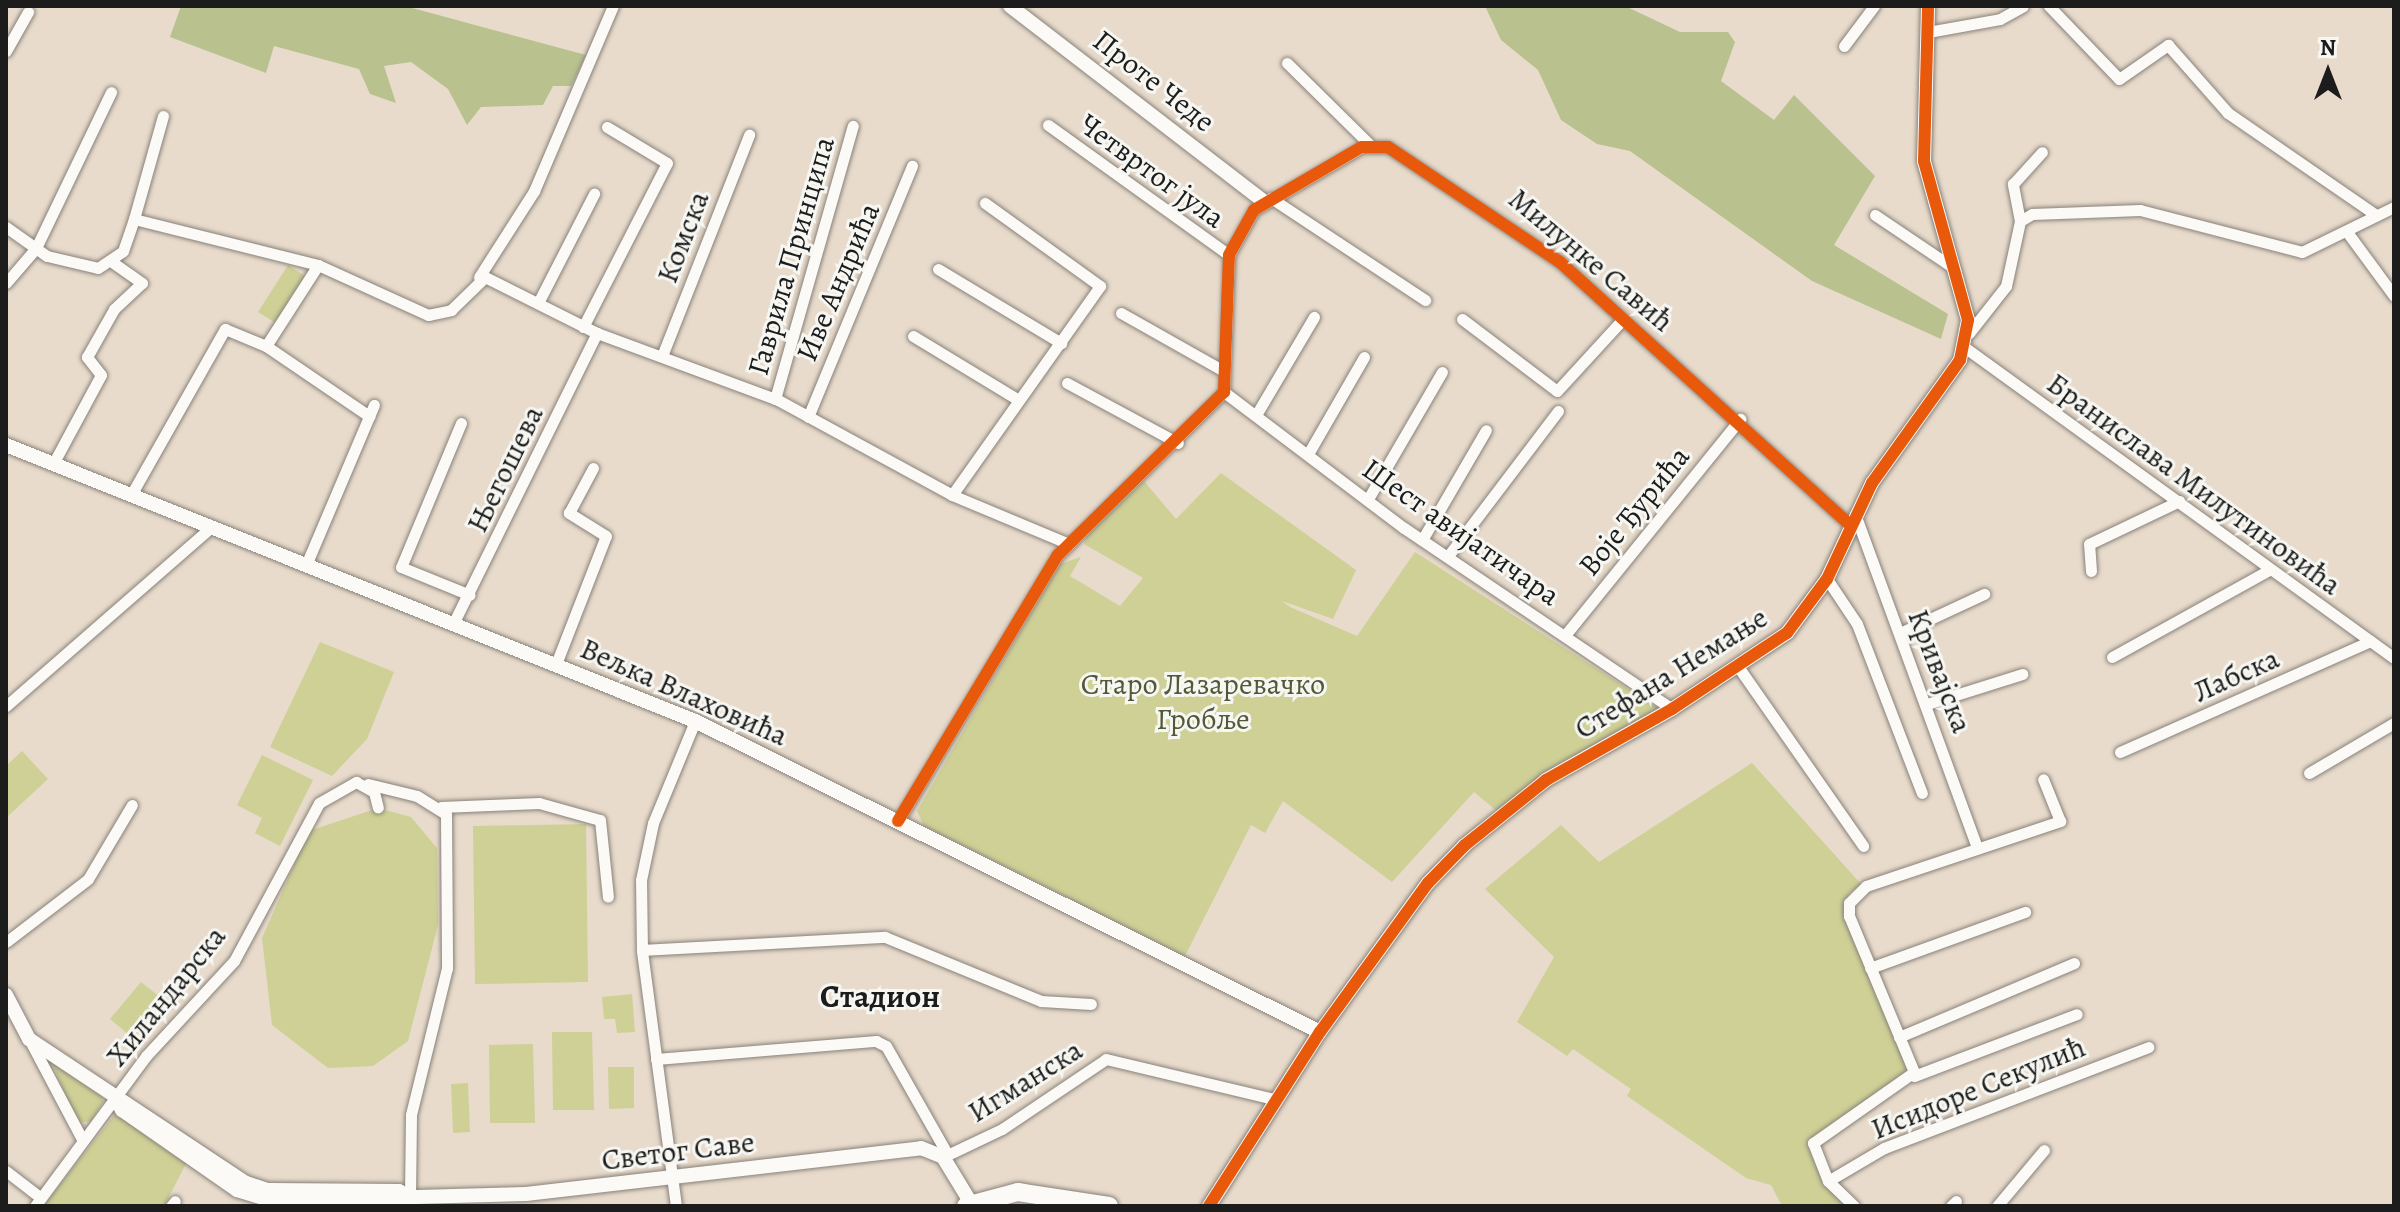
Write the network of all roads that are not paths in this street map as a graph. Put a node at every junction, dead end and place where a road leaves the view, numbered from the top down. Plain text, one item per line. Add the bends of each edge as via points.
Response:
1 (613, 6) edge
2 (1010, 6) edge
3 (1874, 6) edge
4 (1928, 6) edge
5 (2023, 6) edge
6 (2049, 6) edge
7 (28, 12) dead end
8 (1928, 32) junction
9 (1844, 46) dead end
10 (6, 51) edge
11 (1287, 63) dead end
12 (111, 92) dead end
13 (163, 116) dead end
14 (1048, 125) dead end
15 (853, 126) dead end
16 (607, 127) dead end
17 (749, 135) dead end
18 (1369, 144) junction
19 (2042, 152) dead end
20 (912, 166) dead end
21 (594, 194) dead end
22 (1267, 199) junction
23 (985, 203) dead end
24 (2394, 207) edge
25 (1875, 215) dead end
26 (2376, 215) junction
27 (134, 219) junction
28 (2020, 221) junction
29 (6, 227) edge
30 (2347, 232) junction
31 (36, 248) junction
32 (1229, 255) junction
33 (112, 262) junction
34 (318, 265) junction
35 (1949, 265) junction
36 (938, 269) dead end
37 (479, 277) junction
38 (6, 283) edge
39 (2394, 296) edge
40 (1425, 300) dead end
41 (538, 303) junction
42 (1121, 313) dead end
43 (1314, 317) dead end
44 (1462, 319) dead end
45 (1622, 320) junction
46 (583, 327) junction
47 (597, 333) junction
48 (1969, 333) junction
49 (913, 336) dead end
50 (1061, 343) junction
51 (266, 346) junction
52 (1967, 349) junction
53 (662, 356) junction
54 (1364, 357) dead end
55 (1224, 371) junction
56 (1442, 372) dead end
57 (1067, 383) dead end
58 (1224, 392) junction
59 (775, 399) junction
60 (1017, 399) junction
61 (1558, 411) dead end
62 (1256, 415) junction
63 (808, 417) junction
64 (1740, 419) junction
65 (461, 423) dead end
66 (1486, 430) dead end
67 (1178, 443) junction
68 (6, 445) edge
69 (1308, 454) junction
70 (53, 464) junction
71 (593, 468) dead end
72 (131, 495) junction
73 (952, 495) junction
74 (1368, 499) junction
75 (2179, 501) junction
76 (1852, 518) junction
77 (211, 527) junction
78 (1422, 540) junction
79 (1069, 544) junction
80 (1448, 556) junction
81 (306, 565) junction
82 (2269, 570) junction
83 (2091, 571) dead end
84 (1827, 579) junction
85 (1984, 594) dead end
86 (470, 595) junction
87 (453, 624) junction
88 (1900, 633) junction
89 (1566, 634) junction
90 (2371, 641) junction
91 (2112, 657) dead end
92 (2394, 658) edge
93 (556, 664) junction
94 (1739, 668) junction
95 (2022, 674) dead end
96 (1927, 704) junction
97 (6, 706) edge
98 (1672, 709) junction
99 (695, 721) junction
100 (2394, 723) edge
101 (2120, 752) dead end
102 (2309, 773) dead end
103 (2043, 779) dead end
104 (362, 783) junction
105 (1922, 793) dead end
106 (132, 805) dead end
107 (441, 807) junction
108 (378, 808) dead end
109 (898, 821) junction
110 (1863, 846) dead end
111 (1977, 848) junction
112 (608, 897) dead end
113 (2025, 912) dead end
114 (6, 942) edge
115 (642, 950) junction
116 (2074, 963) dead end
117 (1870, 968) junction
118 (6, 995) edge
119 (1091, 1004) dead end
120 (2077, 1014) dead end
121 (1320, 1032) junction
122 (1899, 1037) junction
123 (29, 1039) junction
124 (2148, 1047) dead end
125 (656, 1059) junction
126 (1914, 1076) junction
127 (115, 1097) junction
128 (1274, 1099) junction
129 (83, 1141) junction
130 (2044, 1150) dead end
131 (945, 1158) junction
132 (6, 1171) edge
133 (672, 1177) junction
134 (1828, 1181) junction
135 (419, 1200) edge
136 (38, 1202) edge
137 (332, 1204) edge
138 (965, 1205) edge
139 (676, 1206) edge
140 (1109, 1206) edge
141 (1209, 1206) edge
142 (1854, 1206) edge
143 (1997, 1206) edge

1 - 37 street via 534,191
2 - 22 street, Проте Чеде
3 - 9 street
4 - 8 street, Стефана Немање
5 - 8 street via 2000,19
6 - 26 street via 2119,79 2168,45 2228,113
7 - 10 street
8 - 35 street, Стефана Немање via 1924,161
11 - 18 street
12 - 31 street
13 - 27 street
14 - 32 street, Четвртог јула
15 - 59 street, Гаврила Принципа
16 - 46 street via 667,163
17 - 53 street, Комска
18 - 22 street
18 - 45 street, Милунке Савић via 1388,147 1486,206
19 - 28 street via 2013,184
20 - 63 street, Иве Андрића
21 - 41 street
22 - 32 street
22 - 40 street
23 - 50 street via 1100,286
24 - 26 street
25 - 35 street
26 - 30 street
27 - 33 street
27 - 34 street
28 - 30 street via 2062,209 2140,210 2302,252
28 - 48 street via 2006,286
29 - 31 street
30 - 39 street
31 - 33 street via 74,266
31 - 38 street
32 - 55 street
33 - 70 street via 142,283 114,309 87,357 101,375
34 - 37 street via 428,315 451,310
34 - 51 street
35 - 48 street, Стефана Немање
36 - 50 street
37 - 41 street
41 - 46 street
42 - 55 street
43 - 62 street
44 - 45 street via 1557,391
45 - 64 street, Милунке Савић
46 - 47 street
47 - 53 street
47 - 86 street, Његошева
48 - 52 street, Стефана Немање
49 - 60 street
50 - 60 street
51 - 72 street via 225,329
51 - 81 street via 372,411
52 - 75 street, Бранислава Милутиновића
52 - 76 street, Стефана Немање
53 - 59 street
54 - 69 street
55 - 58 street
56 - 74 street
57 - 67 street
58 - 62 street, Шест авијатичара
58 - 67 street
59 - 63 street
60 - 73 street
61 - 80 street
62 - 69 street, Шест авијатичара
63 - 73 street
64 - 76 street, Милунке Савић
64 - 89 street, Воје Ђурића
65 - 86 street via 401,567
66 - 78 street
67 - 79 street
68 - 70 street, Вељка Влаховића
69 - 74 street, Шест авијатичара
70 - 72 street, Вељка Влаховића
71 - 93 street via 569,513 606,536
72 - 77 street, Вељка Влаховића
73 - 79 street
74 - 78 street, Шест авијатичара
75 - 82 street, Бранислава Милутиновића
75 - 83 street via 2089,544
76 - 84 street, Стефана Немање
76 - 88 street, Кривајска
77 - 81 street, Вељка Влаховића
77 - 97 street
78 - 80 street, Шест авијатичара
79 - 109 street
80 - 89 street, Шест авијатичара
81 - 87 street, Вељка Влаховића
82 - 90 street, Бранислава Милутиновића
82 - 91 street
84 - 94 street, Стефана Немање via 1787,633
84 - 105 street via 1857,624
85 - 88 street
86 - 87 street, Његошева
87 - 93 street, Вељка Влаховића
88 - 96 street, Кривајска
89 - 98 street, Шест авијатичара
90 - 92 street, Бранислава Милутиновића
90 - 101 street, Лабска
93 - 99 street, Вељка Влаховића
94 - 98 street, Стефана Немање
94 - 110 street
95 - 96 street
96 - 111 street, Кривајска
98 - 121 street, Стефана Немање via 1546,780 1469,841 1428,883
99 - 109 street, Вељка Влаховића
99 - 115 street via 646,847
100 - 102 street
103 - 111 street via 2060,821
104 - 107 street
104 - 108 street
104 - 127 street, Хиландарска via 330,792 306,819 234,961
106 - 114 street via 88,879
107 - 112 street via 539,803 600,820
107 - 135 street via 448,837 447,968 416,1082
109 - 121 street, Вељка Влаховића
111 - 117 street via 1854,894 1849,916
113 - 117 street
115 - 119 street via 885,937 1041,1001
115 - 125 street
116 - 122 street
117 - 122 street
118 - 123 street
120 - 126 street
121 - 128 street, Стефана Немање
122 - 126 street
123 - 127 street
123 - 129 street
124 - 134 street, Исидоре Секулић via 1884,1148
125 - 131 street via 876,1041 893,1057
125 - 133 street
126 - 134 street via 1813,1143
127 - 129 street, Хиландарска
127 - 135 street, Светог Саве via 256,1187 399,1191
127 - 137 street, Светог Саве via 122,1110 250,1196
128 - 131 street, Игманска via 1106,1059 1002,1129
128 - 141 street, Стефана Немање
129 - 136 street, Хиландарска
130 - 143 street
131 - 133 street, Светог Саве via 909,1148
131 - 138 street
132 - 136 street
133 - 135 street, Светог Саве
133 - 139 street
134 - 142 street
135 - 137 street, Светог Саве
138 - 140 main road via 1018,1192

